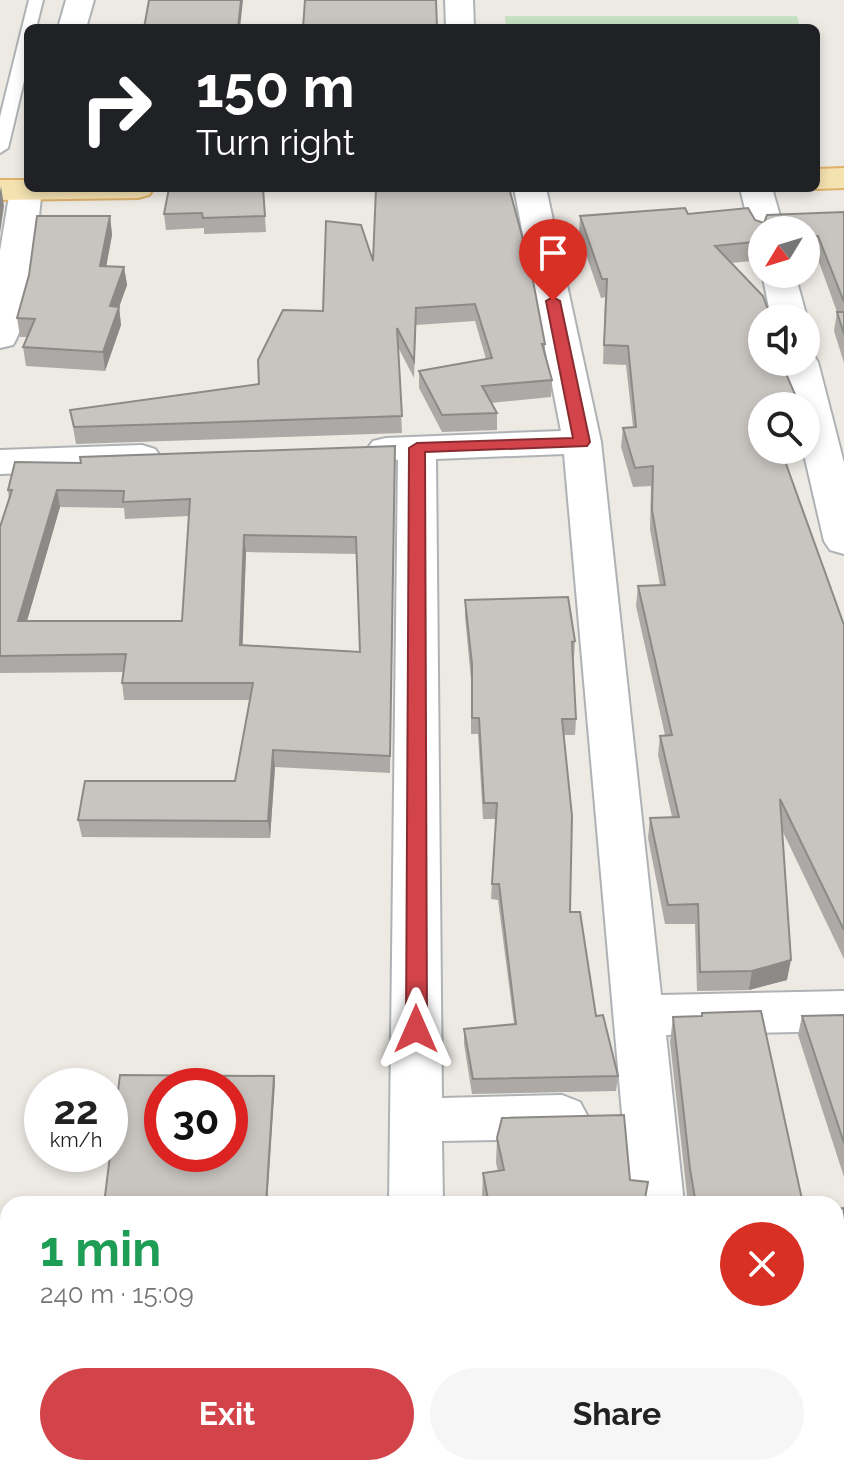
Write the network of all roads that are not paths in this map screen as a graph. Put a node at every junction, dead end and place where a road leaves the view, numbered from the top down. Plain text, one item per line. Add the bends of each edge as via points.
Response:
1 (36, 0) edge
2 (80, 0) edge
3 (459, 0) edge
4 (30, 24) edge
5 (73, 24) edge
6 (460, 24) edge
7 (24, 50) edge
8 (0, 148) edge
9 (844, 178) edge
10 (820, 179) edge
11 (18, 187) edge
12 (531, 192) edge
13 (757, 192) edge
14 (763, 216) edge
15 (5, 296) edge
16 (0, 337) edge
17 (803, 376) edge
18 (582, 442) junction
19 (417, 448) junction
20 (355, 450) edge
21 (170, 456) edge
22 (0, 462) edge
23 (844, 541) edge
24 (844, 1011) edge
25 (638, 1016) junction
26 (648, 1115) junction
27 (416, 1120) junction
28 (416, 1196) edge
29 (656, 1196) edge

1 - 4 lane
2 - 5 street
3 - 6 street
7 - 8 lane
9 - 10 main road
11 - 15 street
12 - 18 street
13 - 14 street
15 - 16 street
17 - 23 street
18 - 19 street
18 - 25 street
19 - 20 street
19 - 27 street
21 - 22 street
24 - 25 street
25 - 26 street
26 - 27 street
26 - 29 street
27 - 28 street

